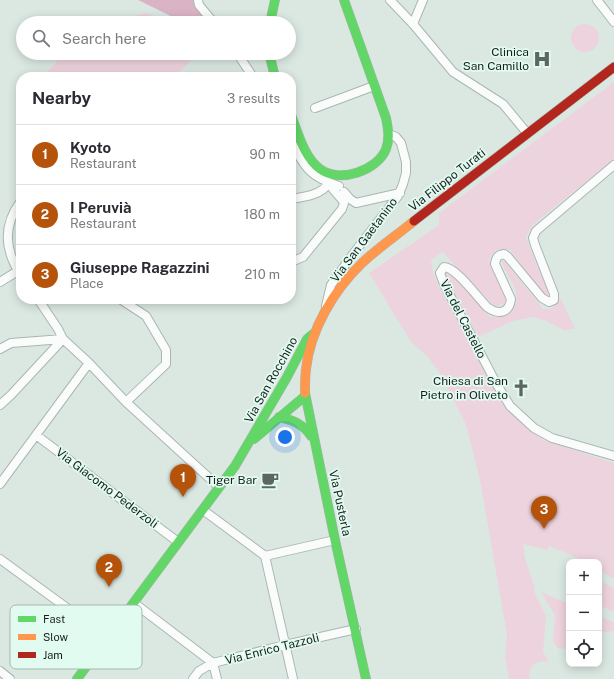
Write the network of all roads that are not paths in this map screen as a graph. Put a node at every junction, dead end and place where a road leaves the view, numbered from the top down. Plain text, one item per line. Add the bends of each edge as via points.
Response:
1 (198, 0) edge
2 (275, 0) edge
3 (344, 0) edge
4 (390, 0) edge
5 (423, 0) edge
6 (597, 0) edge
7 (208, 16) edge
8 (272, 16) edge
9 (614, 22) edge
10 (413, 24) junction
11 (242, 60) edge
12 (270, 60) edge
13 (614, 67) edge
14 (250, 72) edge
15 (273, 72) edge
16 (374, 86) junction
17 (316, 108) dead end
18 (296, 126) edge
19 (389, 134) junction
20 (527, 134) junction
21 (296, 151) edge
22 (614, 165) edge
23 (338, 176) junction
24 (329, 183) junction
25 (402, 192) junction
26 (296, 198) edge
27 (16, 208) edge
28 (296, 260) edge
29 (16, 263) edge
30 (16, 273) edge
31 (0, 282) edge
32 (41, 304) edge
33 (128, 304) edge
34 (325, 311) junction
35 (315, 332) junction
36 (63, 339) junction
37 (0, 349) edge
38 (89, 363) junction
39 (306, 396) junction
40 (126, 402) junction
41 (0, 405) edge
42 (279, 417) junction
43 (36, 435) junction
44 (314, 441) junction
45 (250, 442) junction
46 (614, 456) edge
47 (0, 484) edge
48 (219, 487) junction
49 (203, 510) junction
50 (335, 540) junction
51 (178, 542) junction
52 (265, 556) junction
53 (0, 559) edge
54 (134, 603) joint
55 (63, 605) edge
56 (137, 605) edge
57 (142, 609) edge
58 (356, 629) junction
59 (286, 645) junction
60 (213, 663) junction
61 (85, 669) edge
62 (0, 671) edge
63 (10, 679) edge
64 (77, 679) edge
65 (193, 679) edge
66 (217, 679) edge
67 (293, 679) edge
68 (366, 679) edge

1 - 7 street
2 - 8 street
3 - 16 street
4 - 10 street
5 - 10 street
6 - 9 street
10 - 20 street via 453,72 503,104
11 - 14 street
12 - 15 street
13 - 20 street, Via Filippo Turati
16 - 17 street
16 - 19 street
18 - 23 street via 314,163 322,170
19 - 23 street via 382,157 362,171 349,176
19 - 25 street, Via San Gaetanino via 401,143 406,162
20 - 34 street, Via Filippo Turati via 362,263 340,288
21 - 24 street, Via San Gaetanino via 307,169
22 - 46 street, Via del Castello via 536,231 534,245 554,294 552,302 542,298 504,254 496,258 495,264 511,299 510,306 500,312 487,307 458,274 448,267 444,267 440,273 510,406 534,428 552,438
23 - 24 street
24 - 25 street, Via San Gaetanino via 341,189 356,203
24 - 26 street via 319,193
24 - 28 street, Via San Gaetanino via 343,200 342,209 303,257
25 - 34 street, Via San Gaetanino via 331,285
27 - 29 street via 8,230 8,248
30 - 31 street
32 - 36 street
33 - 40 street via 146,316 166,350 166,364
34 - 35 street, Via Filippo Turati
35 - 39 street, Via Pusterla via 306,368
35 - 45 street, Via San Rocchino via 307,339
36 - 37 street via 11,343
36 - 38 street
36 - 41 street
38 - 40 street
38 - 43 street
39 - 42 street, Via San Rocchino
39 - 44 street, Via Pusterla
40 - 48 street
42 - 44 street, Via San Rocchino via 299,423 306,428
42 - 45 street, Via San Rocchino
43 - 47 street
43 - 51 street, Via Giacomo Pederzoli
44 - 50 street, Via Pusterla
45 - 48 street, Via San Rocchino
48 - 49 street, Via San Rocchino
49 - 51 street, Via San Rocchino
49 - 52 street
50 - 52 street
50 - 58 street, Via Pusterla
51 - 54 street, Via San Rocchino
52 - 59 street
53 - 55 street
54 - 56 street
57 - 60 street
58 - 59 street, Via Enrico Tazzoli
58 - 68 street, Via Pusterla
59 - 60 street, Via Enrico Tazzoli
59 - 67 street
60 - 65 street, Via Enrico Tazzoli via 199,671
60 - 66 street
61 - 64 street, Via San Rocchino
62 - 63 street

